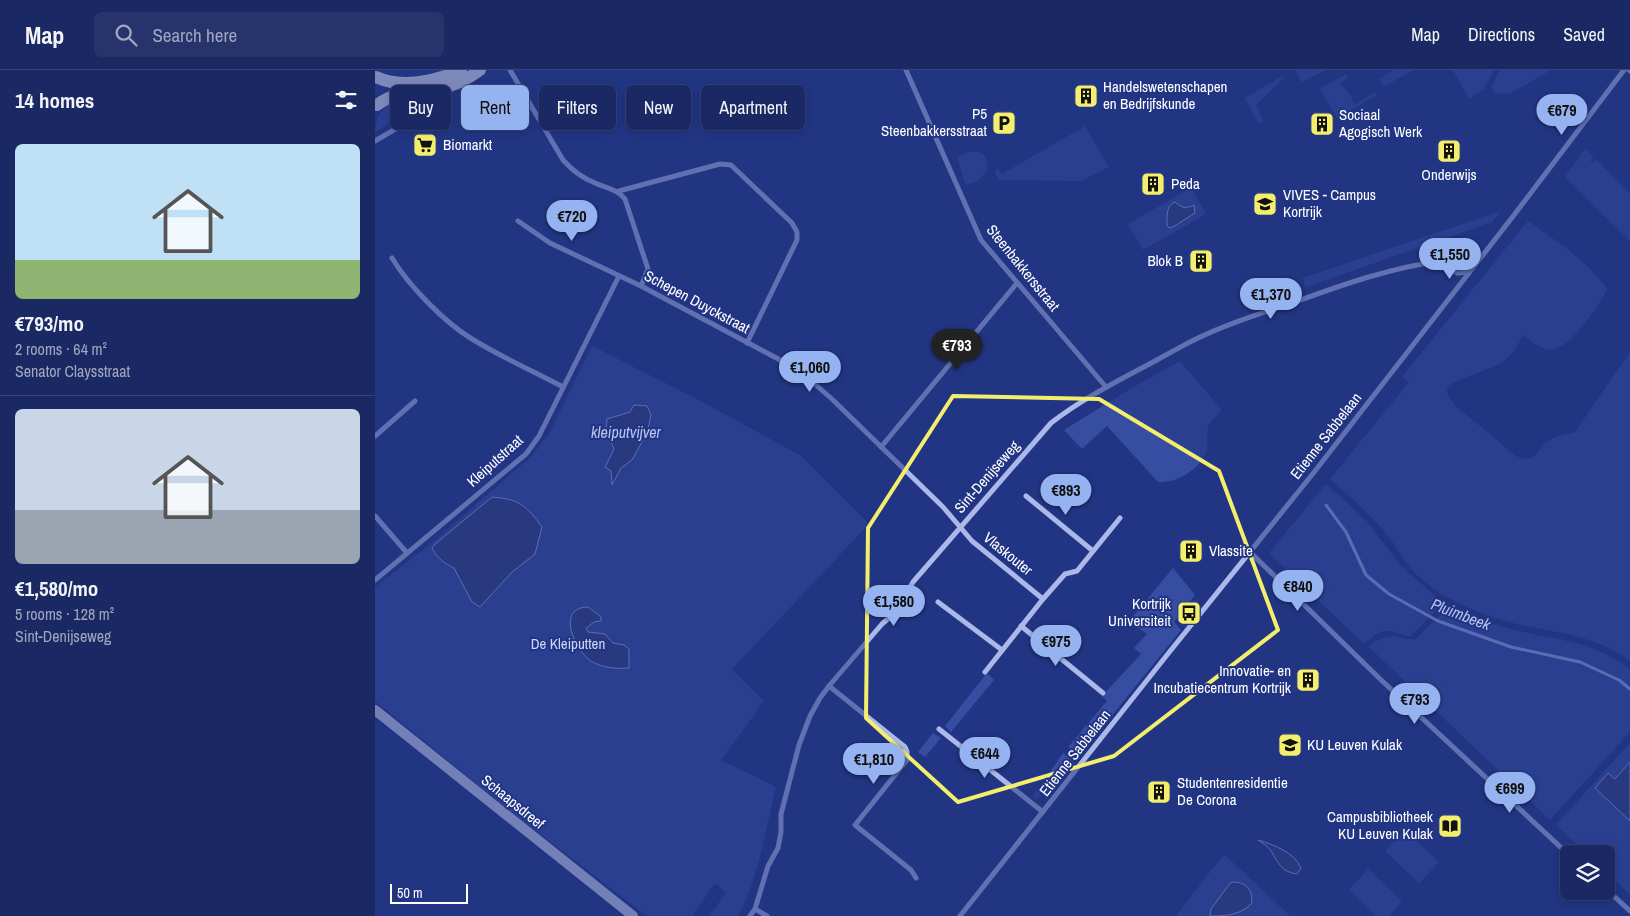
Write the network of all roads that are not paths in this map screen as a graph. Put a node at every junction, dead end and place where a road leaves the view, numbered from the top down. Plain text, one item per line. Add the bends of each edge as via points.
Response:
1 (461, 70) edge
2 (480, 70) edge
3 (510, 70) edge
4 (906, 70) edge
5 (1622, 71) edge
6 (375, 77) edge
7 (435, 85) joint
8 (451, 85) edge
9 (390, 97) edge
10 (376, 108) edge
11 (394, 130) edge
12 (375, 141) edge
13 (619, 191) junction
14 (518, 221) dead end
15 (392, 258) dead end
16 (1441, 261) junction
17 (1469, 272) junction
18 (619, 276) junction
19 (1017, 283) junction
20 (641, 286) junction
21 (747, 343) junction
22 (563, 387) junction
23 (1106, 387) junction
24 (415, 401) dead end
25 (375, 436) edge
26 (881, 447) junction
27 (1026, 496) dead end
28 (375, 516) edge
29 (1120, 518) dead end
30 (960, 527) junction
31 (1093, 551) junction
32 (1250, 552) junction
33 (407, 553) junction
34 (375, 580) edge
35 (1043, 599) junction
36 (938, 602) dead end
37 (1021, 626) junction
38 (1002, 650) junction
39 (985, 672) dead end
40 (829, 686) junction
41 (1103, 693) dead end
42 (375, 710) edge
43 (939, 729) dead end
44 (1043, 812) junction
45 (1560, 847) edge
46 (916, 878) dead end
47 (1615, 898) edge
48 (755, 909) junction
49 (1630, 911) edge
50 (633, 916) edge
51 (751, 916) edge
52 (767, 916) edge
53 (960, 916) edge

1 - 7 main road
2 - 8 main road
3 - 13 street via 571,169 592,182
4 - 19 street, Steenbakkersstraat via 976,231
5 - 17 street, Etienne Sabbelaan
6 - 7 main road via 395,83
6 - 10 main road
9 - 10 main road
11 - 12 street
13 - 20 street via 625,199 648,269
13 - 21 street via 720,164 731,165 793,222 797,240
14 - 18 street, Schepen Duyckstraat via 550,243
15 - 22 street via 439,315 471,339
16 - 17 street via 1457,272
16 - 17 street, Sint-Denijseweg via 1459,258
16 - 23 street, Sint-Denijseweg via 1390,270 1223,328
17 - 32 street, Etienne Sabbelaan
18 - 20 street, Schepen Duyckstraat
18 - 22 street, Kleiputstraat
19 - 23 street, Steenbakkersstraat
19 - 26 street
20 - 21 street, Schepen Duyckstraat
21 - 26 street, Schepen Duyckstraat via 799,370
22 - 33 street, Kleiputstraat via 539,436 526,454
23 - 30 street, Sint-Denijseweg via 1051,423
24 - 25 street
26 - 30 street, Schepen Duyckstraat
27 - 31 street
28 - 33 street
29 - 31 street
30 - 35 street, Vlaskouter via 972,541
30 - 40 street, Sint-Denijseweg via 913,582 896,612
31 - 35 street via 1077,571 1065,574
32 - 44 street, Etienne Sabbelaan
32 - 45 street
33 - 34 street, Kleiputstraat
35 - 37 street
36 - 38 street
37 - 38 street
37 - 41 street
38 - 39 street
40 - 46 street via 905,747 907,760 855,825 911,870
40 - 48 street, Sint-Denijseweg via 810,716 799,745 781,814 778,848 768,866
42 - 50 street, Schaapsdreef
43 - 44 street, Etienne Sabbelaan
44 - 53 street, Etienne Sabbelaan
47 - 49 street
48 - 51 street, Sint-Denijseweg
48 - 52 street

